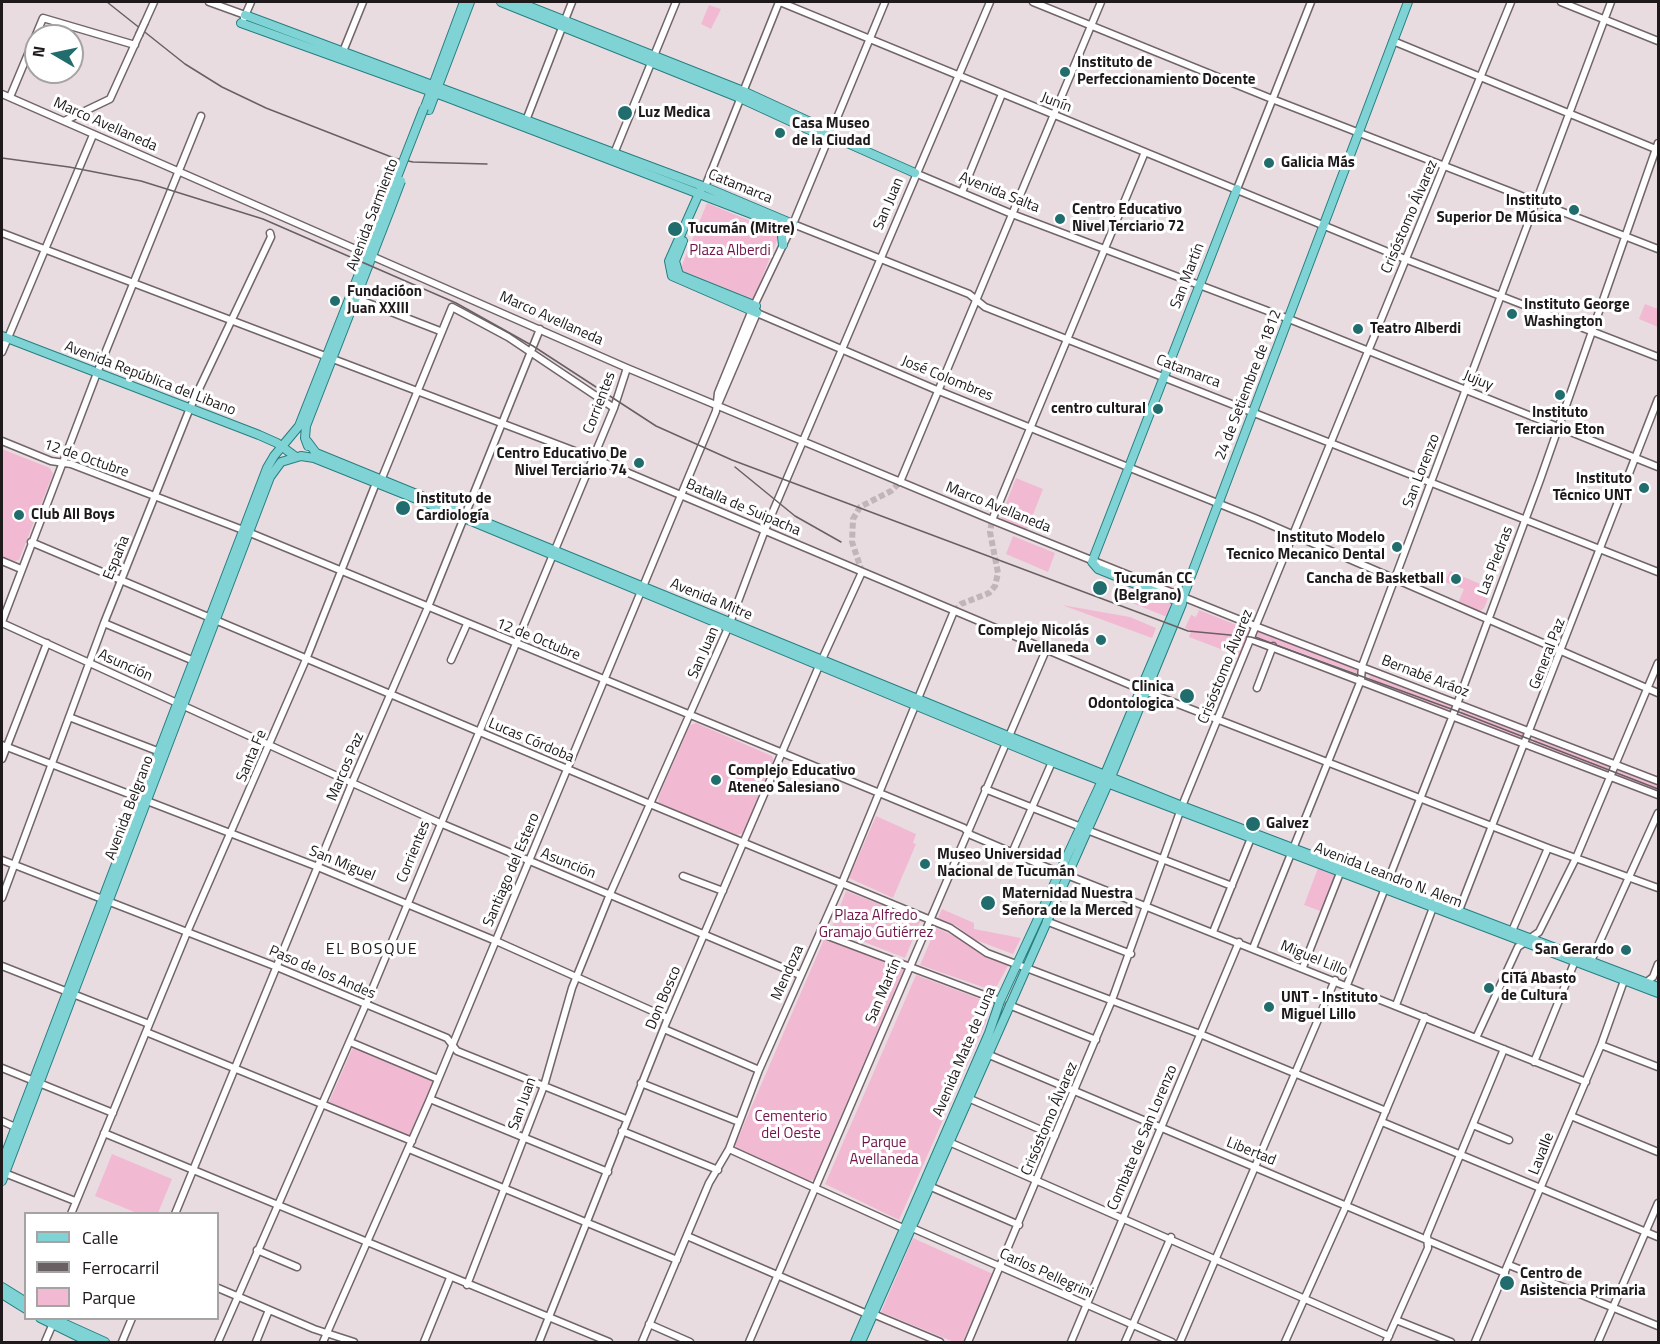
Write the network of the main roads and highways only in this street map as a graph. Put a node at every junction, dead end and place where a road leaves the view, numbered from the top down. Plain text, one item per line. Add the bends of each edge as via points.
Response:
1 (501, 2) edge
2 (518, 2) edge
3 (1408, 2) edge
4 (467, 3) edge
5 (243, 19) road end
6 (563, 24) junction
7 (341, 57) junction
8 (418, 88) junction
9 (434, 89) junction
10 (446, 98) junction
11 (427, 107) junction
12 (524, 124) junction
13 (915, 173) road end
14 (1237, 189) road end
15 (702, 191) junction
16 (793, 224) road end
17 (783, 245) road end
18 (370, 254) junction
19 (755, 310) road end
20 (4, 337) edge
21 (329, 358) junction
22 (293, 435) junction
23 (271, 440) junction
24 (306, 440) junction
25 (285, 447) junction
26 (274, 456) junction
27 (298, 457) junction
28 (379, 480) junction
29 (246, 531) junction
30 (1092, 562) joint
31 (1180, 599) junction
32 (213, 618) junction
33 (181, 704) junction
34 (1006, 739) junction
35 (1113, 763) junction
36 (1088, 772) junction
37 (1106, 779) junction
38 (1120, 785) junction
39 (1102, 797) junction
40 (145, 800) junction
41 (1093, 800) junction
42 (1181, 809) junction
43 (1084, 828) junction
44 (1293, 851) junction
45 (1063, 874) junction
46 (1385, 886) junction
47 (1458, 914) junction
48 (1528, 940) junction
49 (1022, 965) junction
50 (1624, 977) junction
51 (1644, 984) junction
52 (1659, 987) edge
53 (1659, 993) edge
54 (35, 1082) junction
55 (2, 1163) edge
56 (2, 1176) edge
57 (906, 1228) junction
58 (2, 1287) edge
59 (2, 1294) edge
60 (24, 1301) edge
61 (24, 1308) edge
62 (870, 1314) junction
63 (53, 1322) edge
64 (89, 1342) edge
65 (105, 1342) edge
66 (855, 1342) edge
67 (861, 1342) edge

1 - 6 main road, Avenida Salta
2 - 6 main road, Avenida Salta
3 - 31 main road, 24 de Setiembre de 1812
4 - 9 main road, Avenida Sarmiento
5 - 7 main road, Catamarca
6 - 13 main road, Avenida Salta via 741,95
7 - 8 main road, Catamarca
7 - 9 main road, Catamarca via 376,64
8 - 9 main road, Catamarca
8 - 11 main road
9 - 10 main road, Catamarca
9 - 11 main road, Avenida Sarmiento
9 - 12 main road, Catamarca
10 - 11 main road via 438,98
10 - 12 main road, Catamarca
11 - 18 main road, Avenida Sarmiento, bridge
12 - 15 main road, Catamarca
14 - 30 main road, San Martín
15 - 16 main road, Catamarca
15 - 17 main road, Catamarca via 778,225
15 - 19 main road, José Colombres via 673,272
18 - 21 main road, Avenida Sarmiento
18 - 21 main road, Avenida Sarmiento
20 - 23 main road, Avenida República del Libano
21 - 22 main road, Avenida Sarmiento
21 - 24 main road, Avenida Sarmiento via 306,426
22 - 24 main road
22 - 25 main road, Avenida Sarmiento
23 - 25 main road, Avenida República del Libano
23 - 26 main road
24 - 27 main road, Avenida Sarmiento via 306,452
24 - 28 main road, Avenida Mitre via 316,453
25 - 26 main road, Avenida Belgrano
25 - 27 main road, Avenida República del Libano
26 - 29 main road, Avenida Belgrano
27 - 28 main road, Avenida Mitre via 314,458
27 - 29 main road, Avenida Belgrano via 281,462 274,469
28 - 34 main road, Avenida Mitre
29 - 32 main road, Avenida Belgrano
30 - 31 main road, Marco Avellaneda via 1098,569
31 - 35 main road, 24 de Setiembre de 1812
32 - 33 main road, Avenida Belgrano
32 - 33 main road, Avenida Belgrano
33 - 40 main road, Avenida Belgrano
33 - 40 main road, Avenida Belgrano
34 - 36 main road, Avenida Mitre
34 - 36 main road, Avenida Mitre via 1052,762
35 - 36 main road
35 - 37 main road, 24 de Setiembre de 1812
35 - 38 main road
36 - 37 main road, Avenida Mitre
36 - 41 main road via 1095,783
37 - 38 main road, Avenida Leandro N. Alem
37 - 39 main road, Avenida Mate de Luna
37 - 41 main road, Avenida Mate de Luna
38 - 39 main road via 1110,788
38 - 42 main road, Avenida Leandro N. Alem
39 - 43 main road, Avenida Mate de Luna
40 - 54 main road, Avenida Belgrano
41 - 43 main road, Avenida Mate de Luna
42 - 44 main road, Avenida Leandro N. Alem
42 - 44 main road, Avenida Leandro N. Alem
43 - 45 main road, Avenida Mate de Luna
44 - 46 main road, Avenida Leandro N. Alem
44 - 46 main road, Avenida Leandro N. Alem via 1340,873
45 - 49 main road, Avenida Mate de Luna
45 - 49 main road, Avenida Mate de Luna via 1046,921
46 - 47 main road, Avenida Leandro N. Alem
47 - 48 main road, Avenida Leandro N. Alem
47 - 48 main road, Avenida Leandro N. Alem
48 - 50 main road, Avenida Leandro N. Alem
48 - 50 main road, Avenida Leandro N. Alem via 1591,961
49 - 57 main road, Avenida Mate de Luna via 1009,1005 949,1142
49 - 57 main road, Avenida Mate de Luna via 1000,1001
50 - 51 main road, Avenida Leandro N. Alem
51 - 52 main road, Avenida Leandro N. Alem
51 - 53 main road, Avenida Leandro N. Alem
54 - 55 main road, Avenida Belgrano
54 - 56 main road, Avenida Belgrano
57 - 62 main road, Avenida Mate de Luna
58 - 60 main road
59 - 61 main road
62 - 66 main road, Avenida Mate de Luna
62 - 67 main road, Avenida Mate de Luna
63 - 64 main road
63 - 65 main road

